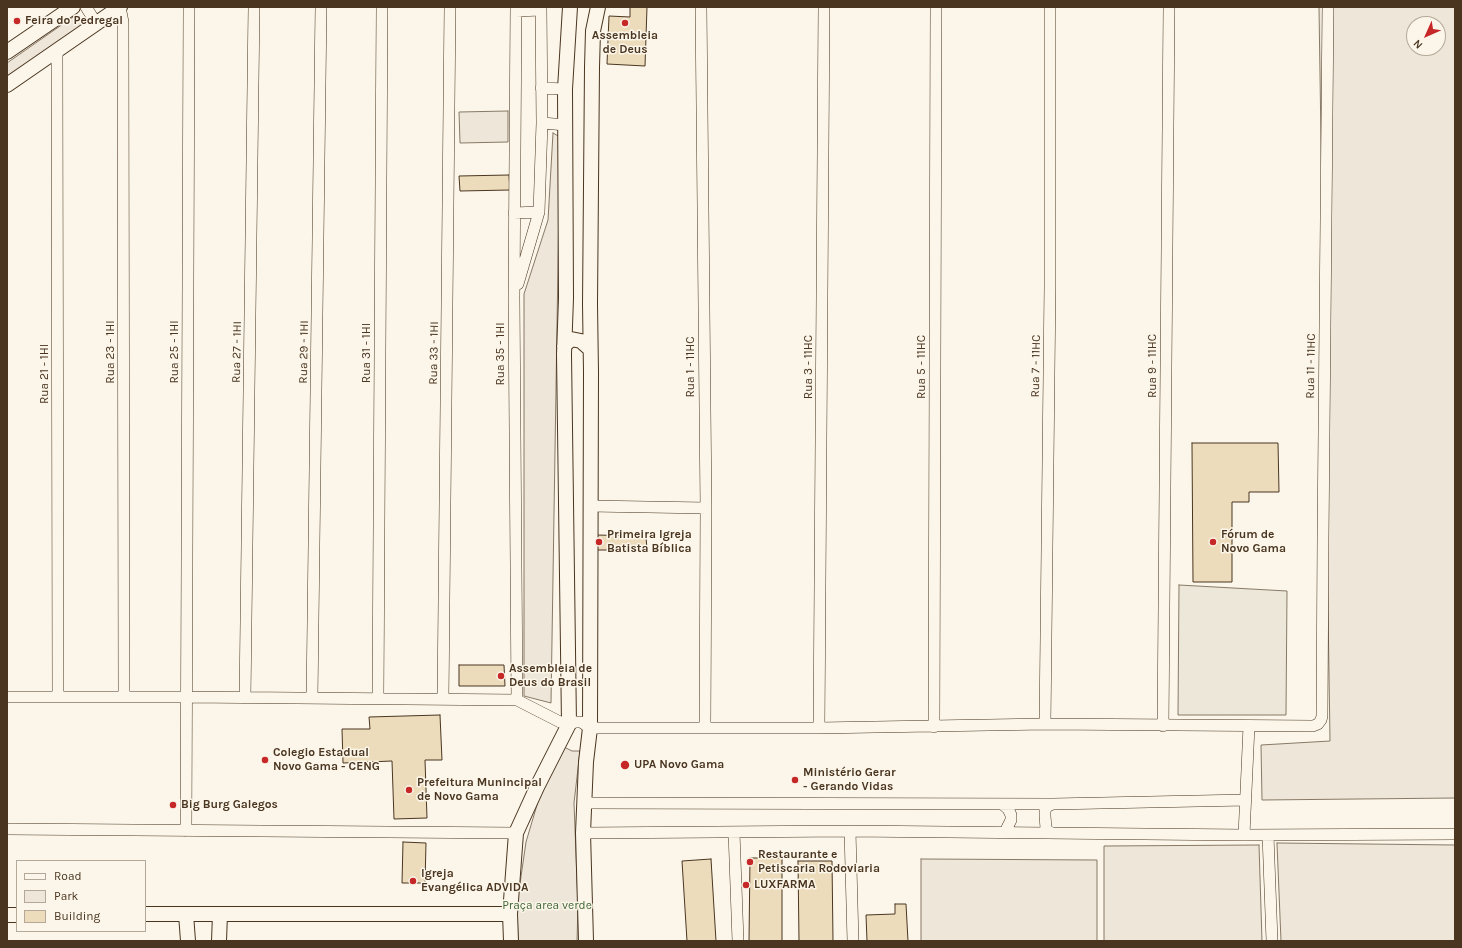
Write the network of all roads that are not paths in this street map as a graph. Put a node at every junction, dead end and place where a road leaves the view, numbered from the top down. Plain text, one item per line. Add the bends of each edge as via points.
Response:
1 (73, 7) edge
2 (86, 7) edge
3 (120, 7) edge
4 (189, 7) edge
5 (254, 7) edge
6 (321, 7) edge
7 (382, 7) edge
8 (450, 7) edge
9 (570, 7) edge
10 (598, 7) edge
11 (701, 7) edge
12 (824, 7) edge
13 (936, 7) edge
14 (1050, 7) edge
15 (1169, 7) edge
16 (1328, 7) edge
17 (516, 9) edge
18 (541, 9) edge
19 (96, 23) junction
20 (58, 51) junction
21 (7, 52) edge
22 (7, 85) edge
23 (541, 88) junction
24 (565, 89) junction
25 (542, 123) junction
26 (566, 125) junction
27 (539, 212) junction
28 (514, 213) junction
29 (514, 298) junction
30 (566, 304) junction
31 (590, 304) junction
32 (564, 346) junction
33 (590, 349) junction
34 (590, 506) junction
35 (706, 508) junction
36 (7, 697) edge
37 (58, 697) junction
38 (124, 697) junction
39 (187, 697) junction
40 (245, 698) junction
41 (312, 698) junction
42 (378, 698) junction
43 (443, 699) junction
44 (517, 700) junction
45 (569, 724) junction
46 (1045, 724) junction
47 (1163, 726) junction
48 (1249, 726) junction
49 (934, 727) junction
50 (590, 728) junction
51 (705, 728) junction
52 (819, 728) junction
53 (1246, 800) junction
54 (584, 803) junction
55 (1002, 804) junction
56 (1053, 804) junction
57 (7, 829) edge
58 (850, 830) junction
59 (186, 831) junction
60 (734, 832) junction
61 (1005, 832) junction
62 (516, 833) junction
63 (583, 833) junction
64 (1052, 833) junction
65 (1455, 834) edge
66 (1244, 835) junction
67 (1268, 835) junction
68 (146, 914) edge
69 (186, 914) junction
70 (220, 914) junction
71 (510, 914) junction
72 (188, 941) edge
73 (219, 941) edge
74 (511, 941) edge
75 (586, 941) edge
76 (738, 941) edge
77 (853, 941) edge
78 (1272, 941) edge

1 - 21 street
2 - 19 street
3 - 19 street
3 - 38 street, Rua 23 - 1HI via 123,22
4 - 39 street, Rua 25 - 1HI
5 - 40 street, Rua 27 - 1HI
6 - 41 street, Rua 29 - 1HI
7 - 42 street, Rua 31 - 1HI
8 - 43 street, Rua 33 - 1HI
9 - 24 street
10 - 31 street via 593,31 592,67
11 - 35 street, Rua 1 - 11HC
12 - 52 street, Rua 3 - 11HC
13 - 49 street, Rua 5 - 11HC
14 - 46 street, Rua 7 - 11HC
15 - 47 street, Rua 9 - 11HC
16 - 48 street, Rua 11 - 11HC via 1322,716 1318,724 1313,726
17 - 18 street
17 - 28 street, Rua 35 - 1HI
18 - 23 street
19 - 20 street
20 - 22 street
20 - 37 street, Rua 21 - 1HI
23 - 24 street
23 - 25 street
24 - 26 street
25 - 26 street
25 - 27 street
26 - 30 street
27 - 28 street
27 - 29 street
28 - 29 street, Rua 35 - 1HI
29 - 44 street, Rua 35 - 1HI
30 - 31 street via 573,309 582,310
30 - 32 street
31 - 33 street
32 - 33 street via 571,339 581,341
32 - 45 street
33 - 34 street
34 - 35 street
34 - 50 street
35 - 51 street, Rua 1 - 11HC
36 - 37 street
37 - 38 street
38 - 39 street
39 - 40 street
39 - 59 street, Rua 25 - 1HI
40 - 41 street
41 - 42 street
42 - 43 street
43 - 44 street
44 - 45 street via 549,718
45 - 50 street via 581,722
45 - 62 street
46 - 47 street
46 - 49 street
47 - 48 street
48 - 53 street
49 - 52 street
50 - 51 street
50 - 54 street
51 - 52 street
53 - 56 street
53 - 66 street
54 - 55 street
54 - 63 street
55 - 56 street
55 - 61 street via 1011,815
56 - 64 street via 1048,806 1044,816 1046,828
57 - 59 street
58 - 60 street
58 - 61 street
58 - 77 street
59 - 62 street
60 - 63 street
60 - 76 street
61 - 64 street
62 - 71 street
63 - 75 street
64 - 66 street
65 - 67 street
66 - 67 street
67 - 78 street
68 - 69 street
69 - 70 street
69 - 72 street
70 - 71 street
70 - 73 street
71 - 74 street

